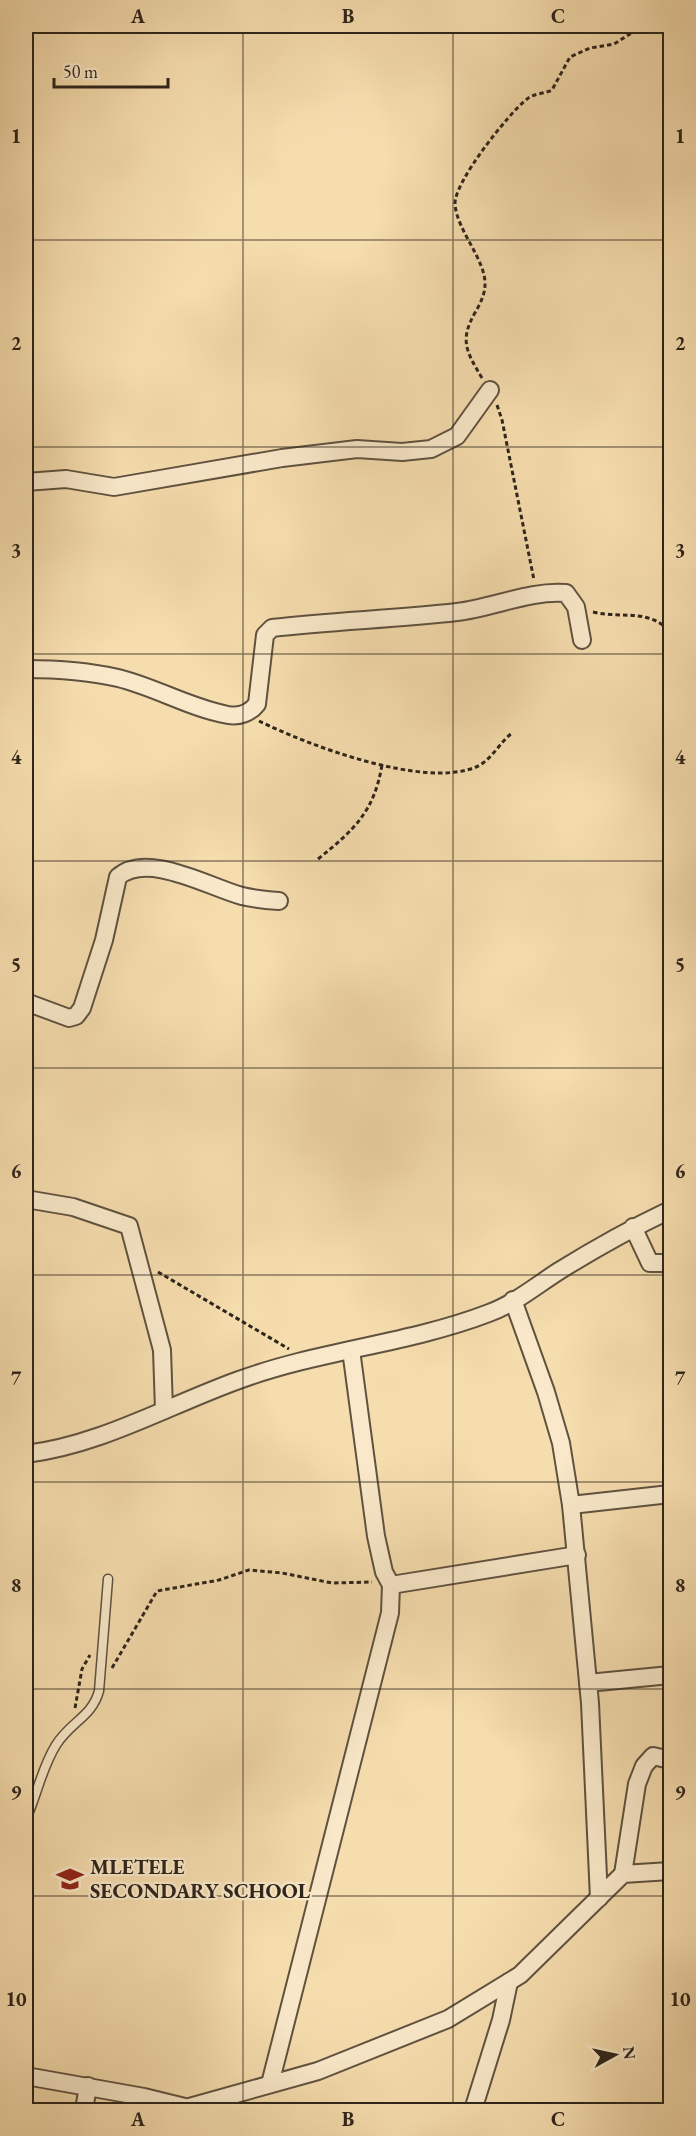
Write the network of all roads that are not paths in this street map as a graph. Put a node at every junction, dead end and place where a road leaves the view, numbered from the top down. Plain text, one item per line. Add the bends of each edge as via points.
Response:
1 (490, 390) road end
2 (26, 482) edge
3 (582, 640) dead end
4 (26, 669) edge
5 (279, 901) dead end
6 (26, 1002) edge
7 (26, 1199) edge
8 (670, 1210) edge
9 (633, 1227) junction
10 (670, 1263) edge
11 (513, 1300) junction
12 (351, 1350) junction
13 (164, 1410) junction
14 (26, 1454) edge
15 (670, 1494) edge
16 (571, 1505) junction
17 (578, 1555) junction
18 (108, 1579) dead end
19 (390, 1582) junction
20 (670, 1675) edge
21 (588, 1683) junction
22 (670, 1760) edge
23 (26, 1819) edge
24 (670, 1871) edge
25 (623, 1874) junction
26 (599, 1898) junction
27 (509, 1983) junction
28 (26, 2076) edge
29 (270, 2084) junction
30 (88, 2086) junction
31 (192, 2109) edge
32 (84, 2110) edge
33 (473, 2110) edge

1 - 2 street via 457,436 431,448 402,452 357,449 282,458 114,487 66,479
3 - 4 street via 576,607 566,594 536,595 457,612 272,628 265,635 257,704 245,713 229,715 119,678 64,669
5 - 6 street via 241,895 174,872 146,867 125,871 118,877 104,940 76,1016 69,1018
7 - 13 street via 73,1207 129,1226 162,1350
8 - 9 street
9 - 10 street via 650,1263
9 - 11 street
11 - 12 street via 437,1331
11 - 16 street via 561,1443
12 - 13 street via 242,1379
12 - 19 street via 376,1536
13 - 14 street via 87,1441
15 - 16 street
16 - 17 street
17 - 19 street
17 - 21 street
18 - 23 lane via 100,1684 91,1711 72,1725 55,1746
19 - 29 street via 390,1613
20 - 21 street
21 - 26 street
22 - 25 street via 653,1756 640,1775
24 - 25 street
25 - 26 street
26 - 27 street
27 - 29 street via 448,2019 318,2071
27 - 33 street
28 - 30 street
29 - 31 street
30 - 31 street
30 - 32 street

